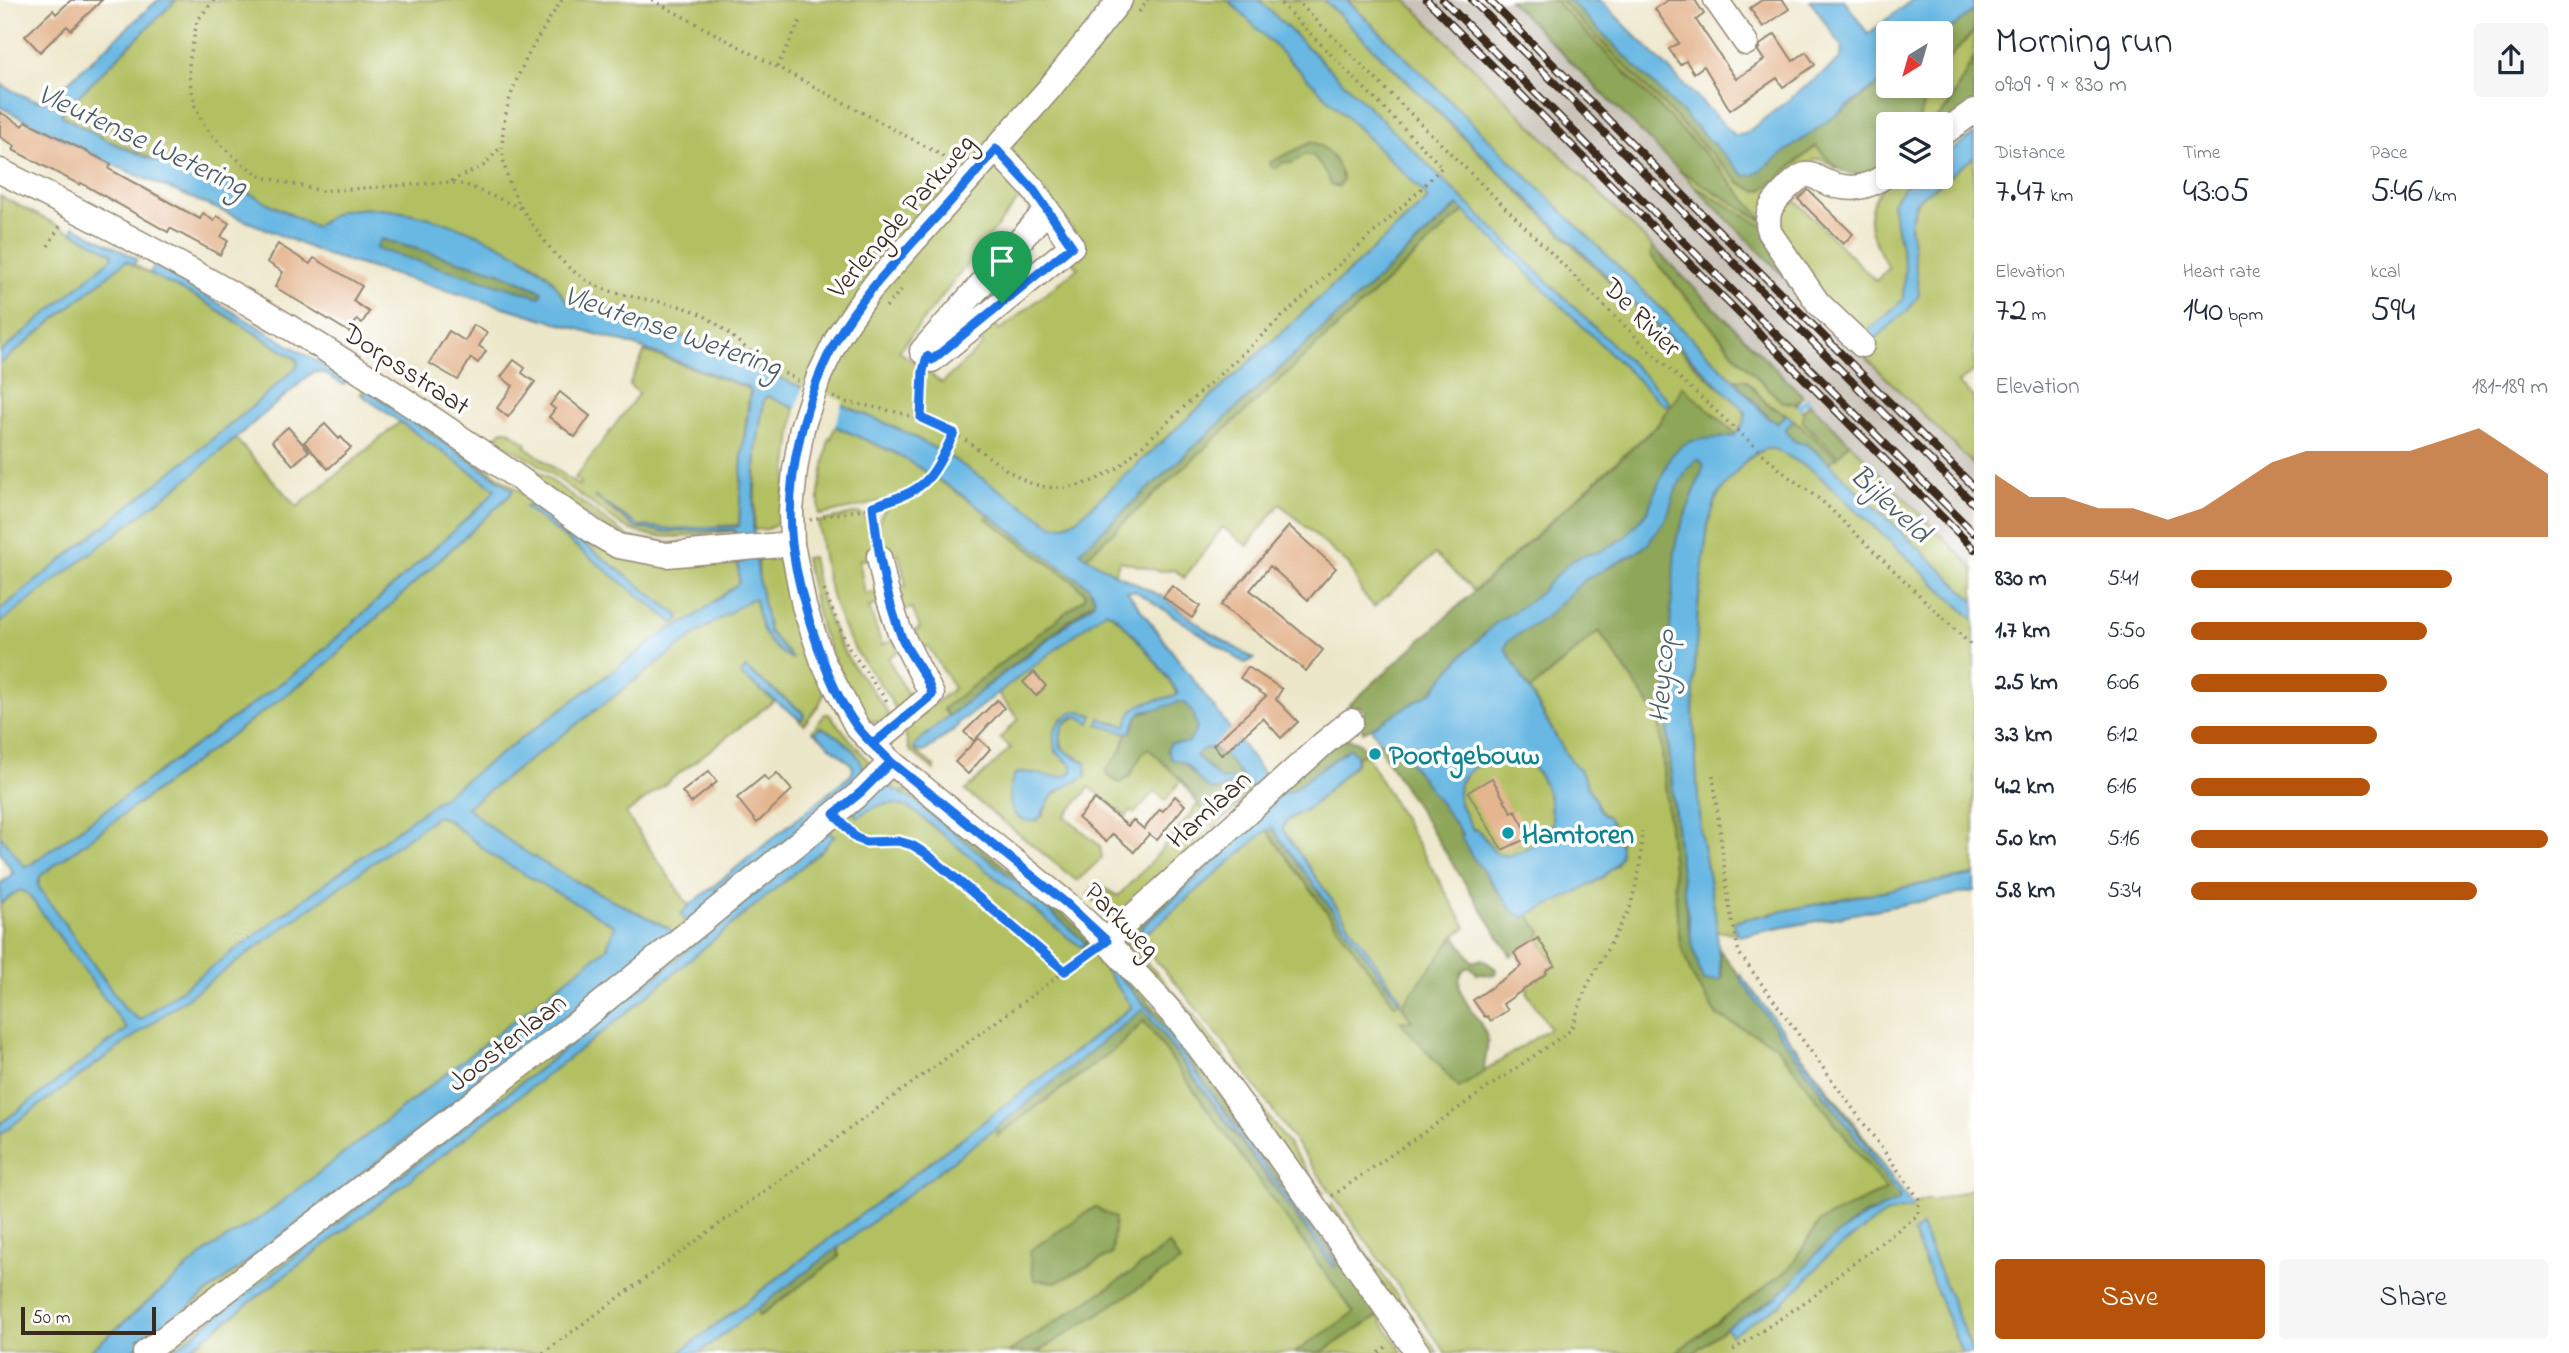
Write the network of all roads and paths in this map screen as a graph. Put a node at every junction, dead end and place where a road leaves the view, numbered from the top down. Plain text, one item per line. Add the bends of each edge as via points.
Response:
1 (214, 0) edge
2 (562, 0) edge
3 (652, 0) edge
4 (1120, 0) edge
5 (1277, 0) edge
6 (1296, 0) edge
7 (1716, 0) edge
8 (800, 21) dead end
9 (1746, 43) dead end
10 (777, 67) junction
11 (1974, 111) edge
12 (1953, 126) edge
13 (502, 146) junction
14 (996, 149) junction
15 (0, 171) edge
16 (972, 177) junction
17 (449, 182) junction
18 (1876, 182) edge
19 (523, 209) junction
20 (1047, 210) junction
21 (1862, 345) dead end
22 (927, 356) junction
23 (815, 384) junction
24 (921, 418) junction
25 (954, 433) junction
26 (873, 506) junction
27 (813, 519) dead end
28 (792, 544) junction
29 (879, 557) joint
30 (823, 586) dead end
31 (1974, 648) edge
32 (1351, 721) dead end
33 (897, 725) junction
34 (873, 744) junction
35 (891, 762) junction
36 (1713, 775) dead end
37 (834, 814) junction
38 (1642, 831) dead end
39 (1107, 941) junction
40 (1065, 971) junction
41 (1315, 1208) junction
42 (145, 1353) edge
43 (543, 1353) edge
44 (1418, 1353) edge
45 (1729, 1353) edge

1 - 17 path via 197,21 190,81 205,127 243,164 262,177 322,191
2 - 13 path via 514,87
3 - 10 path
4 - 14 street, Verlengde Parkweg
5 - 25 path via 1440,162 1440,170 1107,475 1087,484 1039,485 1022,479
6 - 31 path, De Rivier via 1650,351 1785,474 1822,501
7 - 9 street
8 - 10 path
10 - 16 path via 936,152
11 - 12 street
13 - 17 path via 483,166
13 - 19 path via 508,178
14 - 16 street, Verlengde Parkweg
14 - 20 street
15 - 28 street, Dorpsstraat via 142,244 337,357 618,546 667,555
16 - 23 street, Verlengde Parkweg via 870,290 839,335
17 - 19 path
18 - 21 street via 1856,189 1801,176 1770,209 1768,221 1769,232 1818,303
19 - 23 path via 548,248 593,284 700,314 754,355
20 - 22 street via 922,351
20 - 22 street via 1072,246 932,360
22 - 24 path
23 - 24 path via 844,402
23 - 28 street, Verlengde Parkweg, bridge via 795,470
24 - 25 path
25 - 26 path via 928,480 915,491
26 - 27 path
26 - 29 path
28 - 34 street, Parkweg via 804,607 823,662 858,727
29 - 33 street via 895,621 932,695
30 - 33 path via 848,647 886,699
32 - 39 street, Hamlaan
33 - 34 street
34 - 35 street, Parkweg
35 - 37 street, Joostenlaan
35 - 39 street, Parkweg
36 - 45 path via 1738,953 1919,1199 1918,1215 1814,1296
37 - 40 path via 856,838 898,841 928,855
37 - 42 street, Joostenlaan via 577,1023
38 - 41 path via 1640,868 1630,908 1586,988 1571,1030
39 - 40 path
39 - 41 street, Parkweg via 1182,1024
40 - 43 path
41 - 44 street, Parkweg

